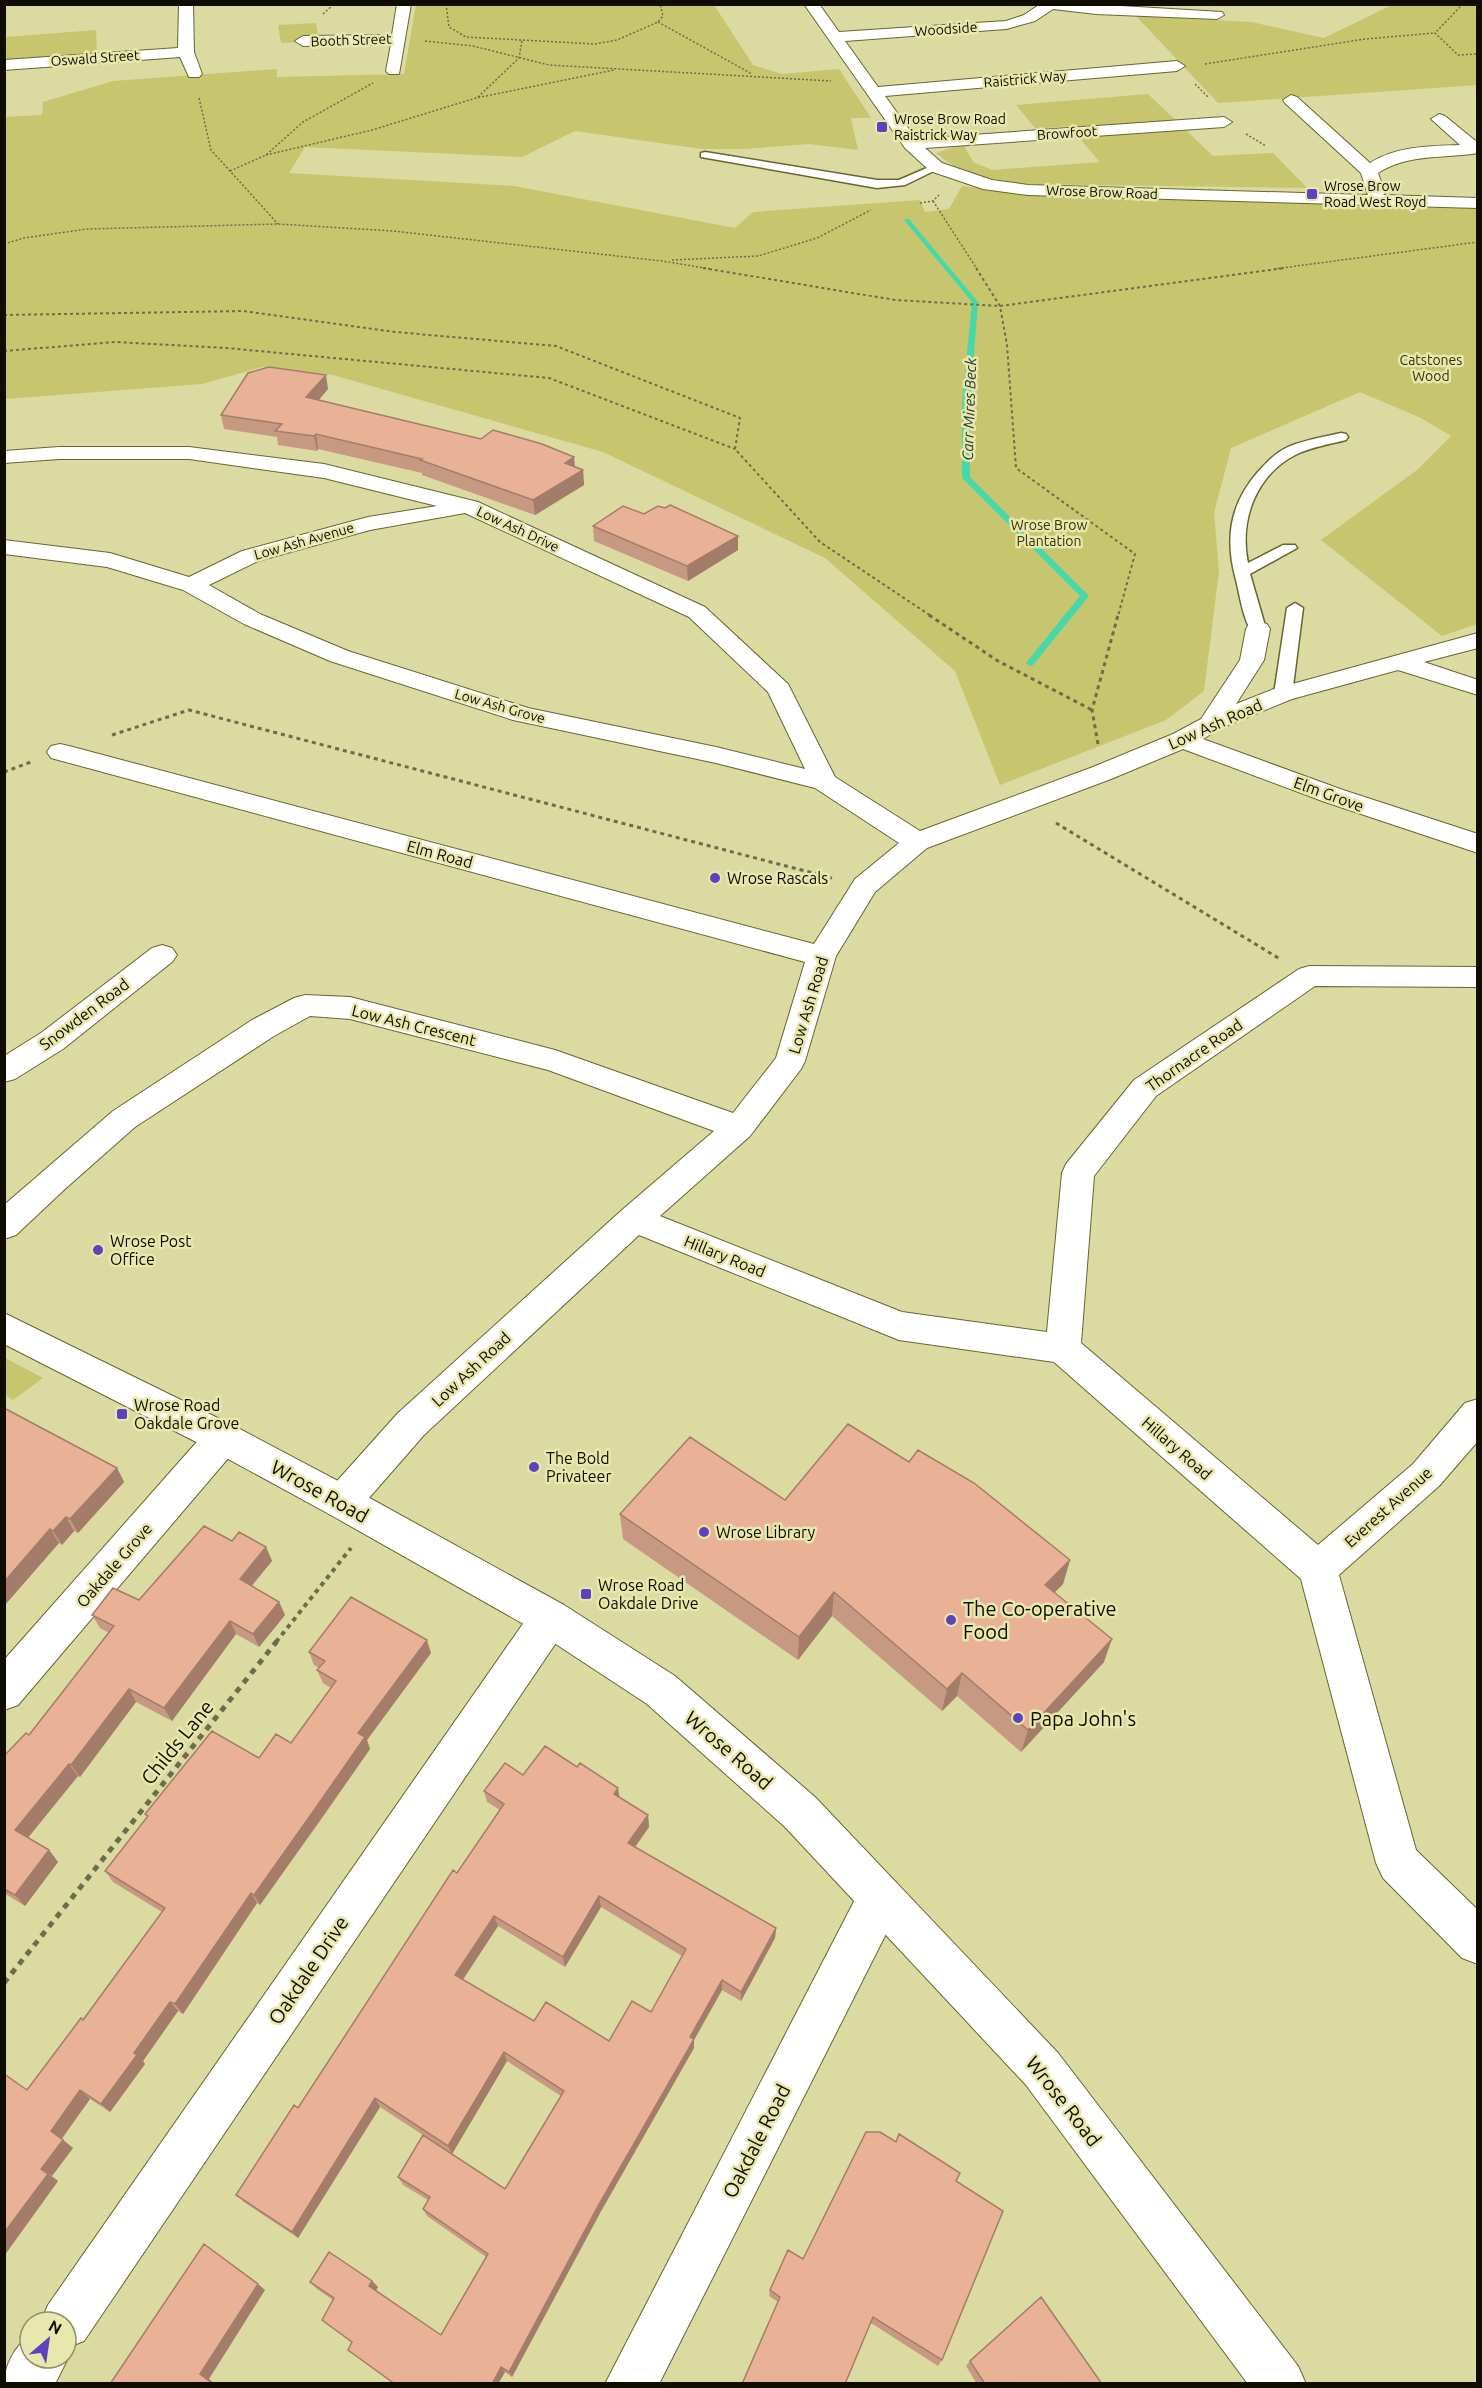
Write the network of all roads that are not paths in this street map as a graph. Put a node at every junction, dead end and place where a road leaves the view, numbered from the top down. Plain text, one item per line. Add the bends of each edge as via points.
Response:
1 (186, 4) edge
2 (404, 4) edge
3 (811, 4) edge
4 (1050, 4) edge
5 (1213, 11) edge
6 (837, 37) junction
7 (399, 39) junction
8 (303, 41) dead end
9 (186, 52) junction
10 (4, 65) edge
11 (1177, 66) dead end
12 (394, 71) road end
13 (194, 74) road end
14 (873, 92) junction
15 (1291, 100) dead end
16 (1439, 119) dead end
17 (1224, 122) dead end
18 (910, 144) junction
19 (705, 155) dead end
20 (936, 167) junction
21 (1369, 171) junction
22 (1378, 200) junction
23 (1478, 203) edge
24 (1341, 437) dead end
25 (4, 457) edge
26 (470, 507) junction
27 (4, 547) edge
28 (1289, 548) dead end
29 (1242, 572) junction
30 (191, 585) junction
31 (1296, 608) dead end
32 (1258, 629) joint
33 (1478, 640) edge
34 (1401, 663) junction
35 (1478, 688) edge
36 (1283, 694) junction
37 (1210, 723) junction
38 (1182, 740) junction
39 (60, 752) road end
40 (824, 782) junction
41 (916, 842) junction
42 (1478, 844) edge
43 (162, 955) dead end
44 (821, 956) junction
45 (1478, 977) edge
46 (4, 1071) edge
47 (739, 1128) junction
48 (634, 1219) junction
49 (4, 1226) edge
50 (4, 1327) edge
51 (1062, 1349) junction
52 (1478, 1414) edge
53 (223, 1438) junction
54 (358, 1511) junction
55 (1318, 1569) junction
56 (550, 1617) junction
57 (4, 1691) edge
58 (880, 1898) junction
59 (1478, 1942) edge
60 (75, 2310) edge
61 (34, 2370) edge
62 (25, 2384) edge
63 (631, 2384) edge
64 (1280, 2384) edge

1 - 9 street
2 - 7 street
3 - 6 street, Wrose Brow Road
4 - 5 street via 1096,10
4 - 6 street, Woodside via 1042,12 1006,25
6 - 14 street, Wrose Brow Road
7 - 8 street, Booth Street
7 - 12 street
9 - 10 street, Oswald Street
9 - 13 street
11 - 14 street, Raistrick Way
14 - 18 street, Wrose Brow Road
15 - 21 street
16 - 21 street via 1475,149 1400,155
17 - 18 street, Browfoot
18 - 20 street, Wrose Brow Road
19 - 20 lane via 877,184 901,183
20 - 22 street, Wrose Brow Road via 989,185 1028,190
21 - 22 street
22 - 23 street, Wrose Brow Road
24 - 29 lane via 1290,451 1271,464 1248,493 1239,510 1235,533
25 - 26 street, Low Ash Drive via 189,453 324,471
26 - 30 street, Low Ash Avenue via 368,524 250,556
26 - 40 street, Low Ash Drive via 697,612 779,689
27 - 30 street via 110,560
28 - 29 lane
29 - 32 lane
30 - 40 street, Low Ash Grove via 252,619 339,656 522,715
31 - 36 lane
32 - 37 street via 1252,660
33 - 34 street, Low Ash Road
34 - 35 street
34 - 36 street, Low Ash Road
36 - 37 street, Low Ash Road
37 - 38 street, Low Ash Road
38 - 41 street, Low Ash Road via 1024,804
38 - 42 street, Elm Grove
39 - 44 street, Elm Road
40 - 41 street
41 - 44 street, Low Ash Road via 865,886
43 - 46 street, Snowden Road via 52,1041
44 - 47 street, Low Ash Road via 790,1061
45 - 51 street, Thornacre Road via 1309,976 1145,1088 1078,1173
47 - 48 street, Low Ash Road
47 - 49 street, Low Ash Crescent via 555,1061 350,1008 305,1005 124,1119
48 - 51 street, Hillary Road via 899,1326
48 - 54 street, Low Ash Road via 411,1424
50 - 53 street, Wrose Road
51 - 55 street, Hillary Road
52 - 55 street, Everest Avenue via 1426,1475
53 - 54 street, Wrose Road
53 - 57 street, Oakdale Grove
54 - 56 street, Wrose Road
55 - 59 street via 1398,1863
56 - 58 street, Wrose Road via 661,1690 800,1812
56 - 60 street, Oakdale Drive
58 - 63 street, Oakdale Road
58 - 64 street, Wrose Road via 1042,2069
61 - 62 street

